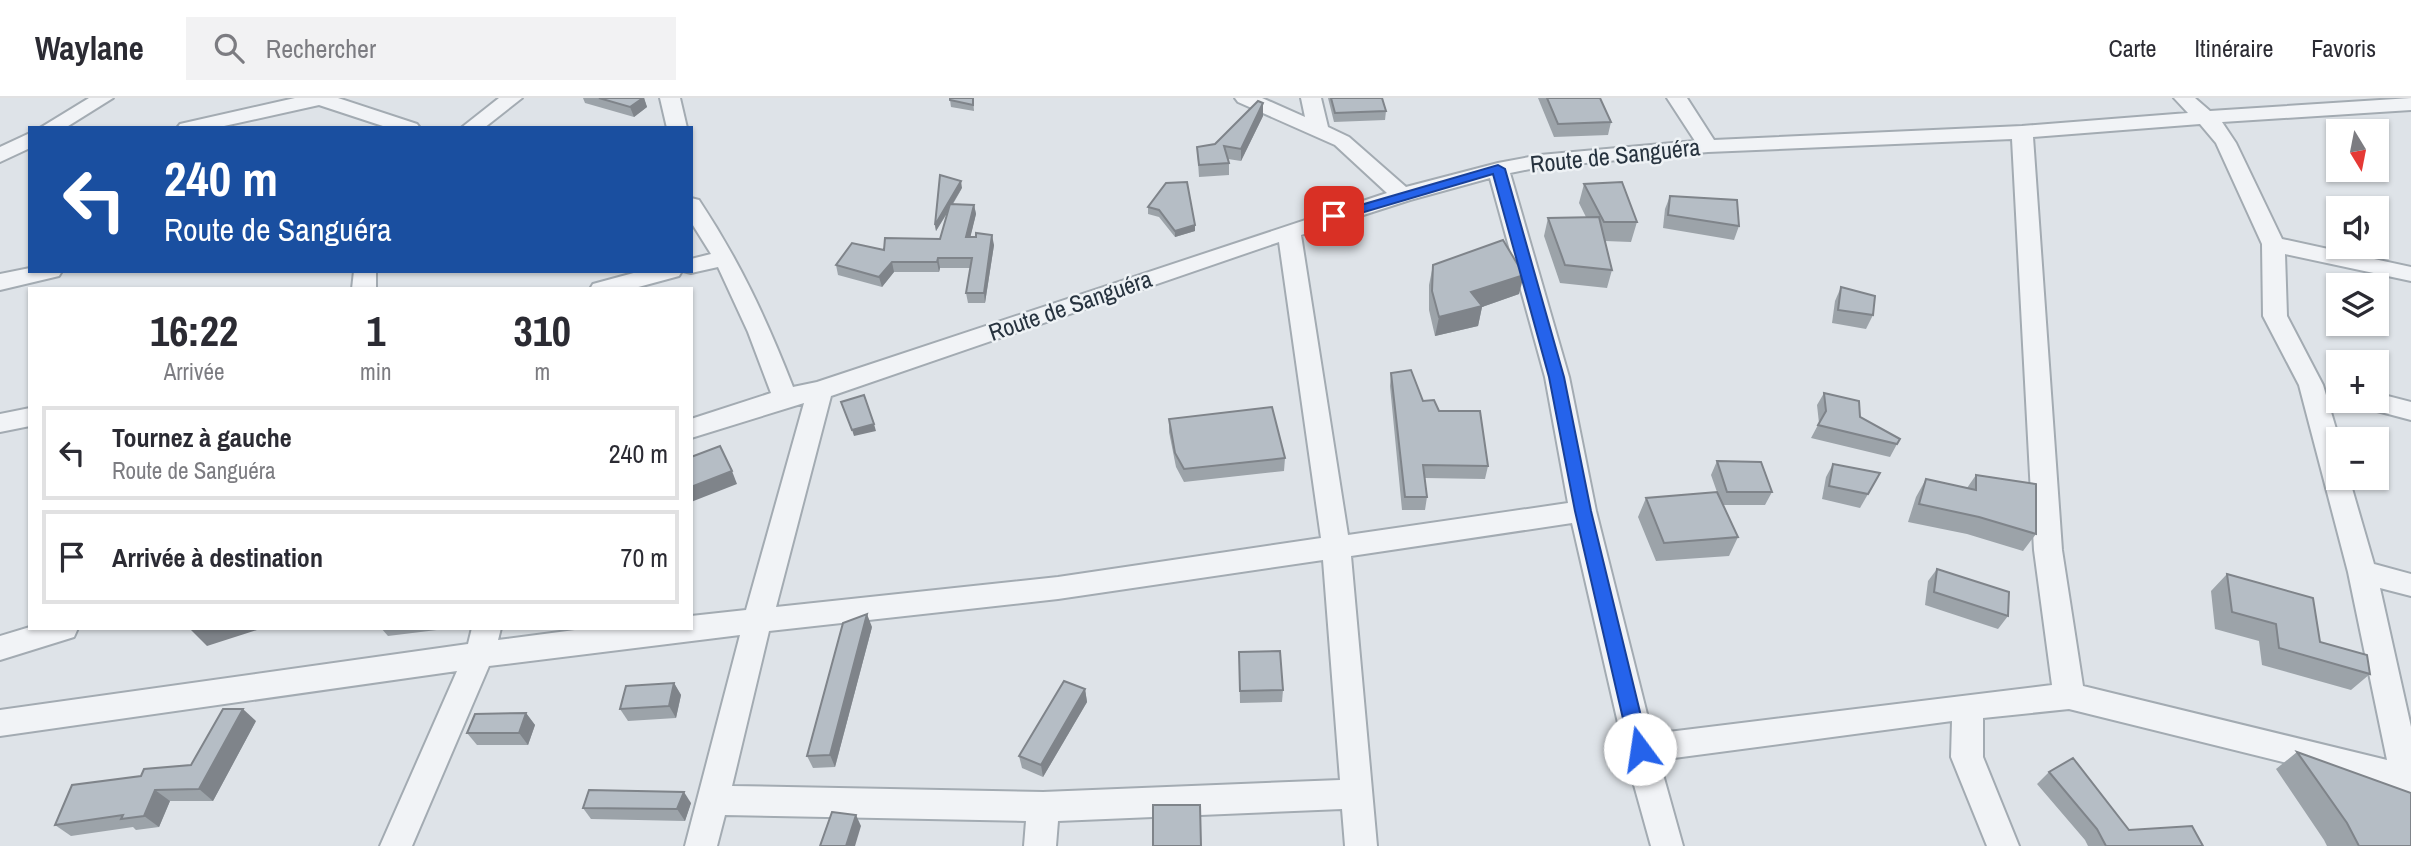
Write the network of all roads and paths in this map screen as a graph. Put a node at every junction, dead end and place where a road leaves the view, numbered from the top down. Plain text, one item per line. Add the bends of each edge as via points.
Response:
1 (103, 98) edge
2 (320, 98) edge
3 (512, 98) edge
4 (670, 98) edge
5 (1245, 98) edge
6 (1311, 98) edge
7 (1677, 98) edge
8 (2183, 98) edge
9 (2411, 104) edge
10 (2207, 119) junction
11 (54, 126) edge
12 (196, 126) edge
13 (404, 126) edge
14 (474, 126) edge
15 (677, 126) edge
16 (1318, 130) junction
17 (2022, 132) junction
18 (28, 140) edge
19 (1708, 146) junction
20 (0, 156) edge
21 (28, 160) edge
22 (0, 166) edge
23 (1498, 169) junction
24 (1402, 195) junction
25 (693, 208) edge
26 (1289, 231) junction
27 (2273, 244) junction
28 (725, 258) junction
29 (693, 266) edge
30 (42, 273) edge
31 (663, 273) edge
32 (2411, 274) edge
33 (0, 282) edge
34 (609, 287) edge
35 (2311, 385) junction
36 (2326, 389) edge
37 (820, 390) junction
38 (785, 398) junction
39 (2389, 406) edge
40 (2411, 411) edge
41 (28, 417) edge
42 (0, 423) edge
43 (693, 428) edge
44 (1583, 511) junction
45 (1336, 547) junction
46 (2362, 572) junction
47 (2411, 585) edge
48 (758, 619) junction
49 (693, 628) edge
50 (58, 630) edge
51 (655, 630) edge
52 (483, 641) edge
53 (0, 648) edge
54 (2069, 696) junction
55 (1968, 706) junction
56 (0, 723) edge
57 (1640, 749) junction
58 (2409, 779) edge
59 (1357, 794) junction
60 (714, 800) junction
61 (1043, 807) junction
62 (396, 846) edge
63 (701, 846) edge
64 (1040, 846) edge
65 (1361, 846) edge
66 (1667, 846) edge
67 (2003, 846) edge
68 (2410, 846) edge

1 - 11 street
2 - 12 street
2 - 13 street
3 - 14 street
4 - 15 street
5 - 16 street
6 - 16 street
7 - 19 street
8 - 10 street
9 - 10 street, Route de Sanguéra
10 - 17 street, Route de Sanguéra
10 - 27 street via 2226,143
16 - 24 street via 1342,142
17 - 19 street, Route de Sanguéra
17 - 54 street via 2048,550
18 - 20 street
19 - 23 street, Route de Sanguéra
21 - 22 street
23 - 24 street, Route de Sanguéra
23 - 44 street via 1557,377
24 - 26 street, Route de Sanguéra
25 - 28 street
26 - 37 street, Route de Sanguéra
26 - 45 street
27 - 32 street
27 - 35 street via 2275,316
28 - 29 street
28 - 38 street
30 - 33 street
31 - 34 street
35 - 36 street
35 - 46 street
37 - 38 street, Route de Sanguéra
37 - 48 street
38 - 43 street, Route de Sanguéra
39 - 40 street
41 - 42 street
44 - 45 street
44 - 57 street
45 - 48 street via 1058,589
45 - 59 street
46 - 47 street
46 - 58 street
48 - 49 street
48 - 60 street
50 - 53 street
51 - 52 street
52 - 56 street
52 - 62 street
54 - 55 street
54 - 58 street
55 - 57 street
55 - 67 street via 1967,757
57 - 66 street
58 - 68 street
59 - 61 street
59 - 65 street
60 - 61 street
60 - 63 street
61 - 64 street

